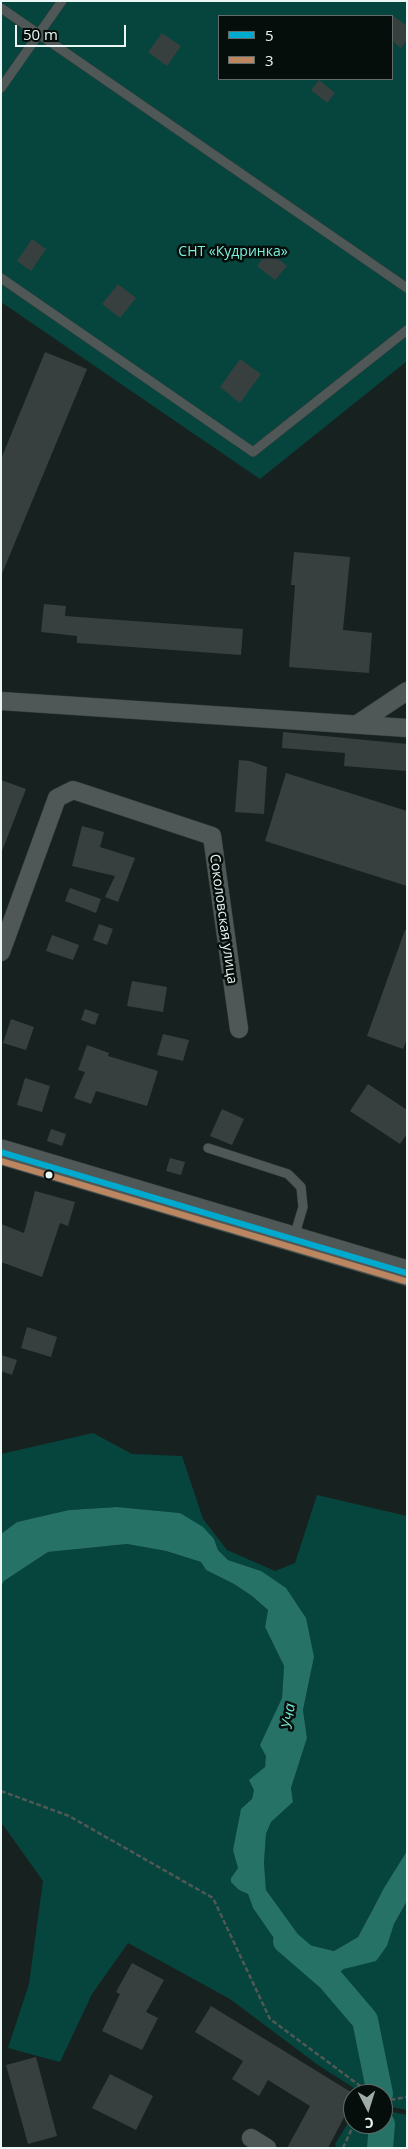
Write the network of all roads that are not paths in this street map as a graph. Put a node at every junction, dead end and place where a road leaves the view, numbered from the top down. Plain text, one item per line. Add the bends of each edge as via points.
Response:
1 (62, 1) edge
2 (1, 8) edge
3 (39, 34) junction
4 (1, 88) edge
5 (1, 278) edge
6 (407, 288) edge
7 (407, 330) edge
8 (407, 692) edge
9 (1, 702) edge
10 (359, 723) junction
11 (407, 728) edge
12 (1, 952) edge
13 (239, 1029) dead end
14 (208, 1148) dead end
15 (1, 1152) edge
16 (293, 1239) junction
17 (407, 1273) edge
18 (251, 2138) dead end
19 (267, 2148) edge

1 - 3 lane
2 - 3 lane
3 - 4 lane
3 - 6 lane
5 - 7 lane via 253,452
8 - 10 street
9 - 10 street
10 - 11 street
12 - 13 street, Соколовская улица via 57,798 73,790 212,836
14 - 16 lane via 288,1174 301,1187 303,1206
15 - 16 street
16 - 17 street
18 - 19 street

